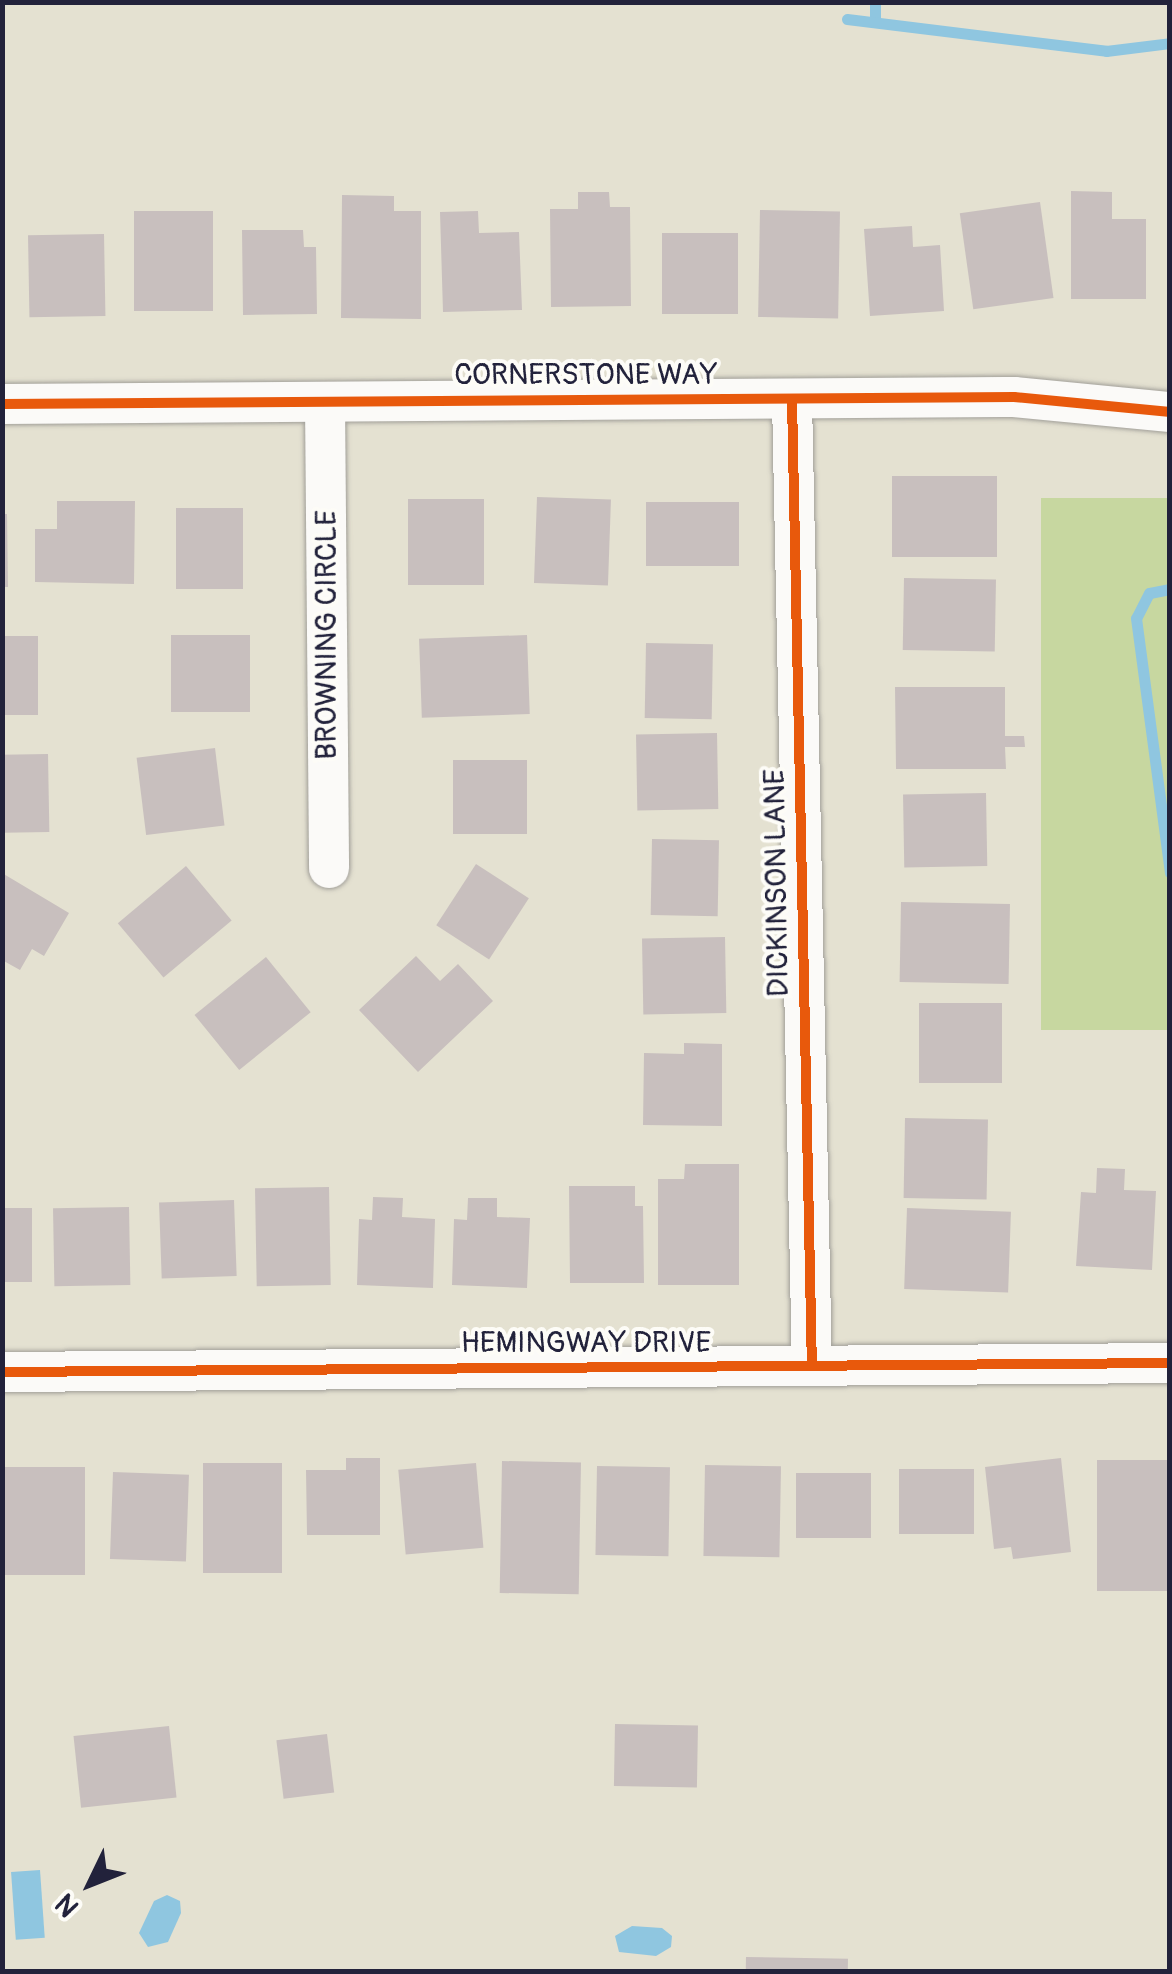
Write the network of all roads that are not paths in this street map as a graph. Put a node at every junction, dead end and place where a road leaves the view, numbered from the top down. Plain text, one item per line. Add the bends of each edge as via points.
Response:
1 (792, 399) junction
2 (325, 402) junction
3 (2, 404) edge
4 (1170, 412) edge
5 (329, 868) dead end
6 (1170, 1363) edge
7 (812, 1366) junction
8 (2, 1372) edge

1 - 2 street, CORNERSTONE WAY
1 - 4 street, CORNERSTONE WAY via 1014,398
1 - 7 street, DICKINSON LANE
2 - 3 street, CORNERSTONE WAY
2 - 5 street, BROWNING CIRCLE
6 - 7 street, HEMINGWAY DRIVE
7 - 8 street, HEMINGWAY DRIVE

